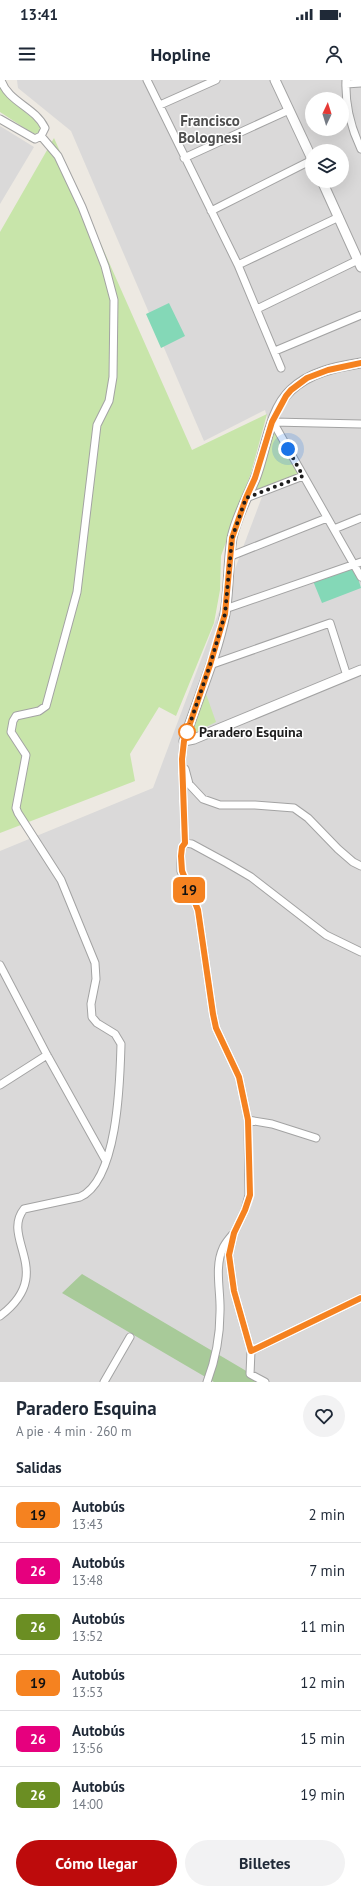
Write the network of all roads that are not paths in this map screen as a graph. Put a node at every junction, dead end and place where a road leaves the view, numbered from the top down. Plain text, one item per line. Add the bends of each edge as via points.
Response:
1 (1, 80) edge
2 (147, 80) edge
3 (216, 80) edge
4 (275, 80) edge
5 (346, 82) edge
6 (361, 83) edge
7 (160, 105) junction
8 (289, 110) junction
9 (0, 119) edge
10 (41, 136) junction
11 (305, 144) edge
12 (361, 149) edge
13 (184, 158) junction
14 (305, 163) edge
15 (325, 188) edge
16 (211, 211) junction
17 (339, 217) junction
18 (359, 264) edge
19 (238, 265) junction
20 (257, 309) junction
21 (361, 315) edge
22 (275, 351) junction
23 (361, 363) edge
24 (281, 368) dead end
25 (272, 422) junction
26 (361, 424) edge
27 (303, 476) junction
28 (246, 498) junction
29 (327, 518) junction
30 (361, 518) edge
31 (334, 529) junction
32 (231, 556) junction
33 (358, 564) edge
34 (361, 577) edge
35 (225, 609) junction
36 (210, 665) junction
37 (361, 670) edge
38 (347, 676) junction
39 (184, 741) junction
40 (182, 759) junction
41 (185, 843) junction
42 (361, 866) edge
43 (361, 952) edge
44 (0, 965) edge
45 (47, 1056) junction
46 (0, 1085) edge
47 (248, 1120) junction
48 (316, 1138) dead end
49 (106, 1161) junction
50 (234, 1233) junction
51 (361, 1298) edge
52 (0, 1316) edge
53 (130, 1337) dead end
54 (251, 1351) junction
55 (250, 1374) junction
56 (104, 1382) edge
57 (207, 1382) edge
58 (249, 1382) edge
59 (265, 1382) edge

1 - 10 street via 9,95 41,120 45,128
2 - 7 street
3 - 7 street
4 - 8 street
5 - 6 street
5 - 12 street via 348,112
7 - 13 street
8 - 11 street
8 - 13 street
9 - 10 street via 35,139
10 - 49 street via 58,156 82,207 105,266 114,300 113,377 109,401 97,425 77,592 46,706 39,711 16,716 11,732 26,754 16,802 18,813 61,880 95,963 92,1017 115,1034 121,1044 115,1120 112,1143
13 - 16 street
14 - 16 street
15 - 17 street
16 - 19 street
17 - 18 street
17 - 19 street
18 - 20 street
19 - 20 street
20 - 22 street
21 - 22 street
22 - 24 street
23 - 25 street via 328,370 307,378 286,396
25 - 26 street
25 - 27 street
25 - 28 street via 255,478
27 - 28 street
27 - 29 street
28 - 32 street via 232,538
29 - 31 street
29 - 32 street
30 - 31 street
31 - 33 street
32 - 35 street
33 - 34 street
33 - 35 street
35 - 36 street
36 - 38 street via 330,623
36 - 39 street
37 - 38 street
38 - 39 street
39 - 40 street
40 - 41 street
40 - 42 street via 189,784 204,799 220,805 294,808 308,818 353,862
41 - 43 street via 192,844 251,877 326,935
41 - 47 street via 181,856 182,871 198,910 216,1028 239,1077
44 - 45 street
45 - 46 street
45 - 49 street
47 - 48 street via 272,1124
47 - 50 street via 250,1195
49 - 52 street via 94,1187 87,1194 24,1209 12,1221 13,1241 22,1267 23,1288 10,1308
50 - 54 street via 229,1255 234,1291
50 - 57 street via 223,1247 219,1261 220,1313 216,1350
51 - 54 street
53 - 56 street
54 - 55 street
55 - 58 street
55 - 59 street

